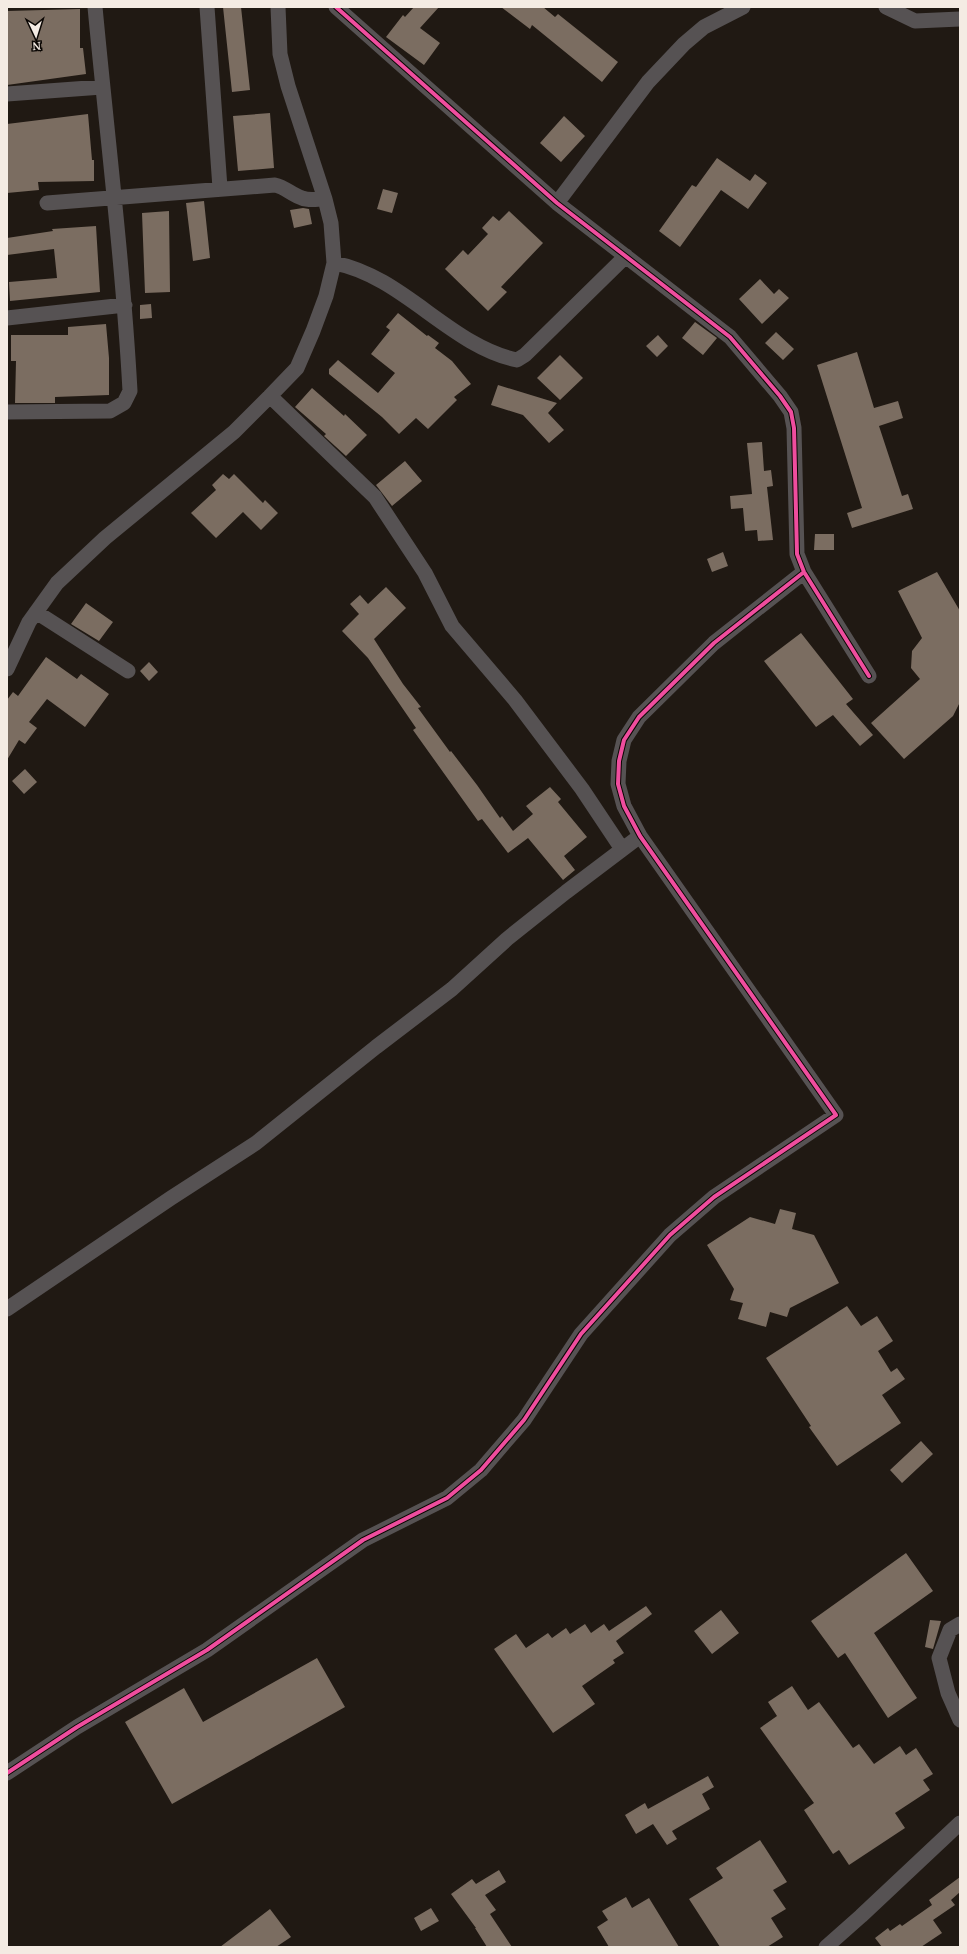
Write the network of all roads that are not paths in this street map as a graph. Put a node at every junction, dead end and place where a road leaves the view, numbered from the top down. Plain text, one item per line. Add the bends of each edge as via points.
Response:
1 (95, 7) edge
2 (207, 7) edge
3 (278, 7) edge
4 (336, 7) edge
5 (743, 7) edge
6 (886, 7) edge
7 (960, 19) edge
8 (102, 87) junction
9 (7, 94) edge
10 (220, 188) junction
11 (113, 198) junction
12 (325, 199) junction
13 (557, 203) junction
14 (47, 204) dead end
15 (626, 256) junction
16 (334, 263) junction
17 (125, 305) junction
18 (7, 318) edge
19 (270, 396) junction
20 (7, 412) edge
21 (804, 572) junction
22 (36, 612) junction
23 (7, 669) edge
24 (128, 671) dead end
25 (869, 676) dead end
26 (640, 836) junction
27 (622, 849) junction
28 (7, 1309) edge
29 (960, 1624) edge
30 (960, 1720) edge
31 (7, 1773) edge
32 (960, 1823) edge
33 (826, 1947) edge

1 - 8 street
2 - 10 street
3 - 12 street via 280,54
4 - 13 street
5 - 13 street via 704,27 684,44 648,82
6 - 7 street via 914,21
8 - 9 street
8 - 11 street
10 - 11 street
10 - 12 street via 275,185 301,198
11 - 14 street
11 - 17 street
12 - 16 street via 331,223
13 - 15 street
15 - 16 street via 517,360 479,346 405,296 354,267
15 - 21 street via 730,337 791,412 794,428 797,554
16 - 19 street via 326,296 297,368
17 - 18 street
17 - 20 street via 130,391 124,403 110,411
19 - 22 street via 234,432 106,538 57,583
19 - 27 street via 375,497 425,573 452,626 524,713 582,789
21 - 25 street
21 - 26 street via 714,643 639,717 624,740 619,761 618,784 624,806
22 - 23 street
22 - 24 street
26 - 27 street
26 - 31 street via 836,1115 714,1197 670,1235 581,1334 519,1425 481,1470 447,1498 363,1540 207,1650
27 - 28 street via 513,934 452,989 256,1143
29 - 30 street via 950,1630 939,1658 948,1693
32 - 33 street

